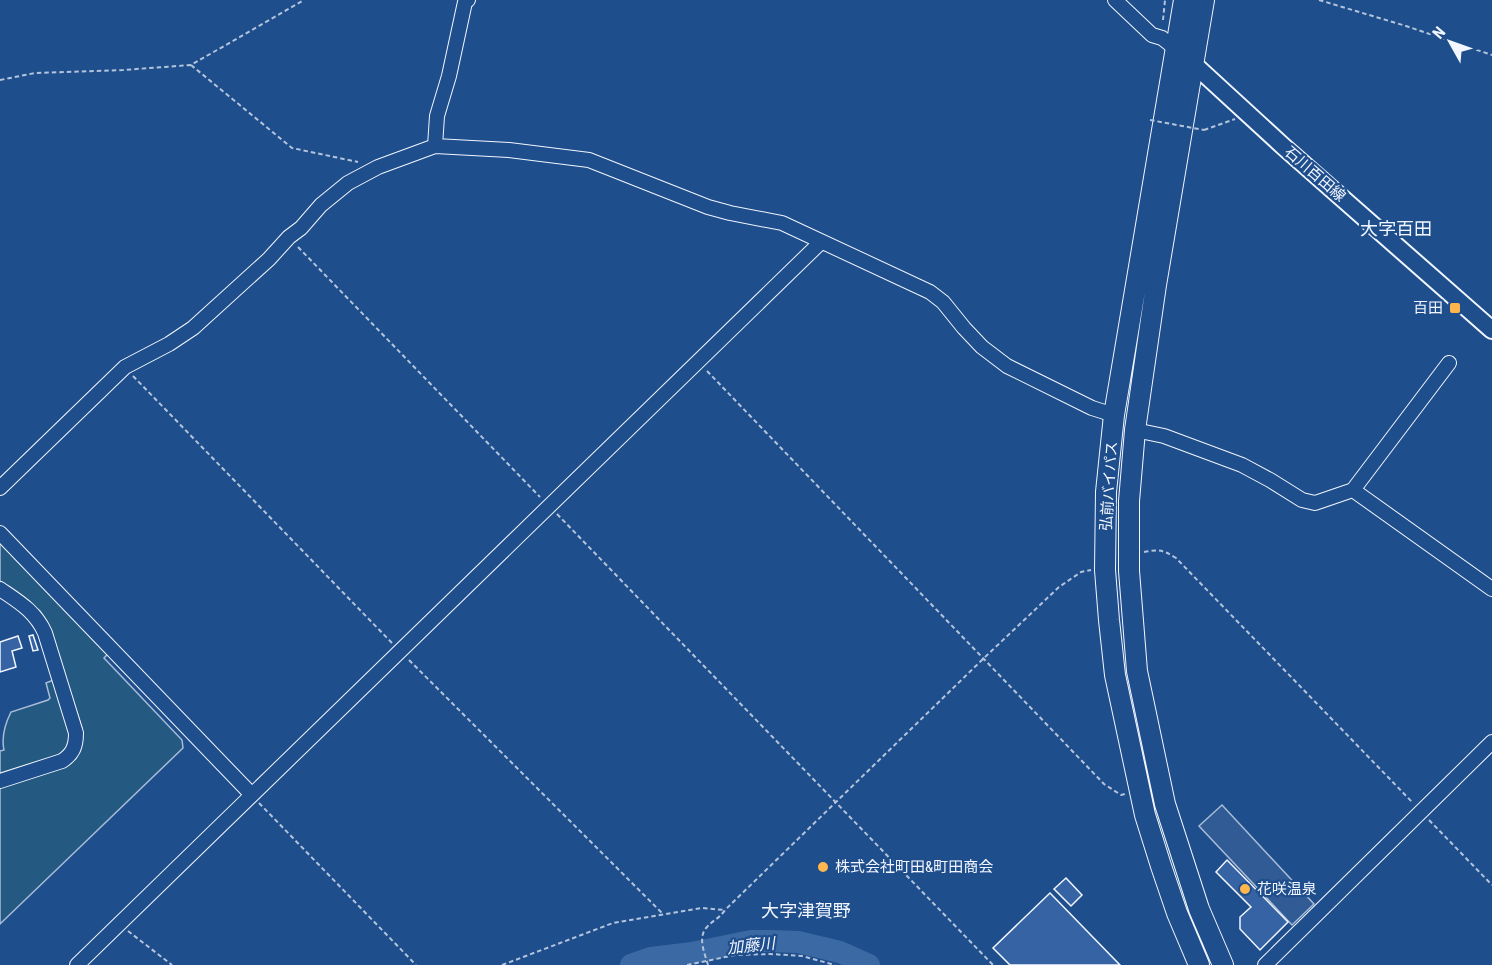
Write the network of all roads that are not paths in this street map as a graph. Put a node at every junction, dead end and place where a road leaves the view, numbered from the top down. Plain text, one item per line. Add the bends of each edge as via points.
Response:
1 (468, 0) edge
2 (1114, 0) edge
3 (1184, 0) edge
4 (1204, 0) edge
5 (1169, 44) junction
6 (1193, 64) junction
7 (435, 146) junction
8 (821, 242) junction
9 (1492, 330) edge
10 (1449, 363) dead end
11 (1114, 415) junction
12 (1135, 430) junction
13 (0, 488) edge
14 (1353, 490) junction
15 (0, 533) edge
16 (0, 589) edge
17 (1492, 589) edge
18 (1492, 742) edge
19 (0, 781) edge
20 (252, 795) junction
21 (77, 965) edge
22 (1199, 965) edge
23 (1223, 965) edge
24 (1266, 965) edge

1 - 7 street via 437,116
2 - 5 street via 1152,35
3 - 5 highway, 弘前バイパス
4 - 6 highway, 弘前バイパス
5 - 6 main road, 石川百田線
5 - 11 highway, 弘前バイパス
6 - 9 main road, 石川百田線
6 - 12 highway, 弘前バイパス
7 - 8 street via 589,160 708,207 782,223
7 - 13 street via 348,183 193,328 125,367
8 - 11 street via 930,292 982,347 1007,366
8 - 20 street
10 - 14 street
11 - 22 highway, 弘前バイパス via 1105,570 1115,675 1145,815 1177,913
12 - 14 street via 1164,436 1242,465 1302,500 1315,502
12 - 23 highway, 弘前バイパス via 1128,501 1137,671 1166,804 1198,909
14 - 17 street
15 - 20 street
16 - 19 street via 40,621 76,733 69,757
18 - 24 street
20 - 21 street

